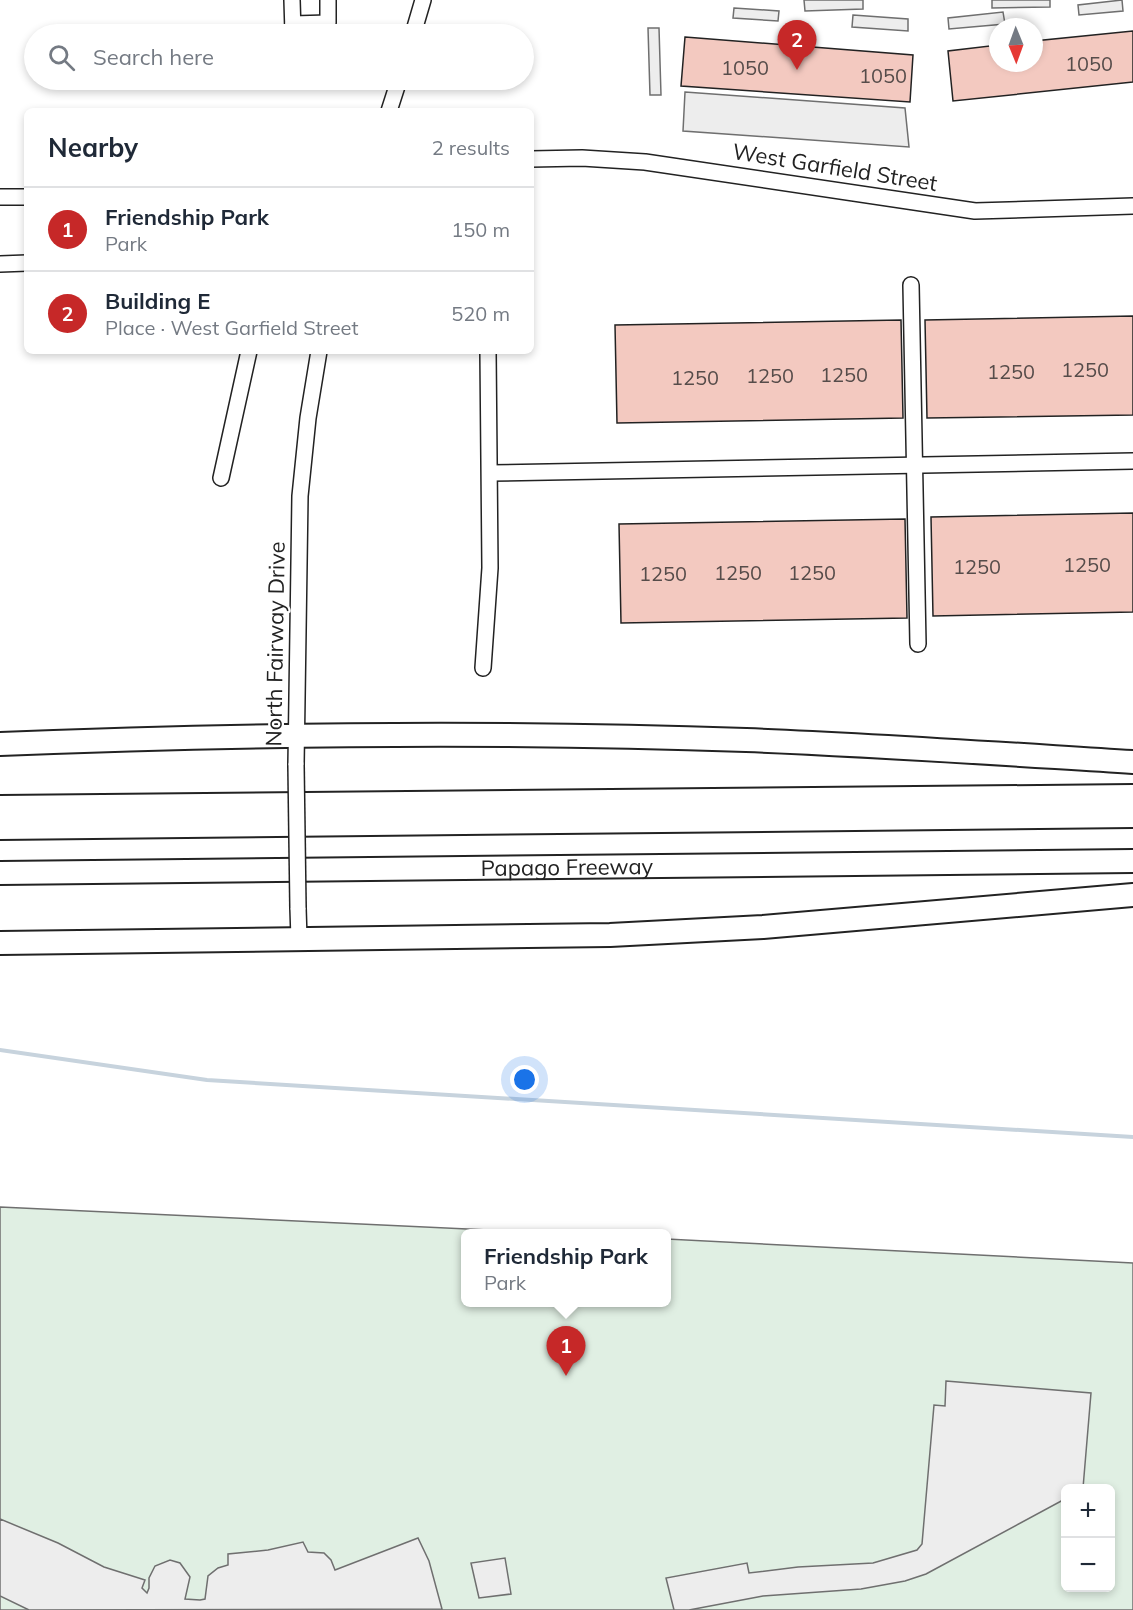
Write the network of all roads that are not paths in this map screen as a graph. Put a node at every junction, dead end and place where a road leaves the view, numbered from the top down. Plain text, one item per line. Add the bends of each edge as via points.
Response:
1 (292, 0) edge
2 (328, 0) edge
3 (423, 0) edge
4 (293, 24) edge
5 (322, 24) edge
6 (416, 24) edge
7 (396, 90) edge
8 (390, 108) edge
9 (534, 159) edge
10 (24, 197) edge
11 (0, 198) edge
12 (1133, 206) edge
13 (24, 263) edge
14 (0, 264) edge
15 (911, 285) dead end
16 (248, 354) edge
17 (319, 354) edge
18 (488, 354) edge
19 (1133, 461) edge
20 (915, 466) junction
21 (490, 473) junction
22 (221, 478) dead end
23 (918, 644) dead end
24 (483, 668) dead end
25 (298, 737) junction
26 (0, 744) edge
27 (1133, 762) edge
28 (1133, 796) edge
29 (0, 807) edge
30 (1133, 816) edge
31 (0, 828) edge
32 (1133, 861) edge
33 (0, 873) edge
34 (1133, 895) edge
35 (299, 939) junction
36 (0, 944) edge

1 - 4 street
2 - 5 street via 328,23
3 - 6 street
7 - 8 street
9 - 12 street, West Garfield Street via 656,163 975,211
10 - 11 street
13 - 14 street
15 - 20 street
16 - 22 street
17 - 25 street, North Fairway Drive via 300,496
18 - 21 street
19 - 20 street
20 - 21 street
20 - 23 street
21 - 24 street via 490,568
25 - 26 highway
25 - 27 highway via 744,740
25 - 35 street, North Fairway Drive, bridge
28 - 29 highway
30 - 31 highway
32 - 33 highway, Papago Freeway
34 - 35 highway via 763,927 610,935
35 - 36 highway

